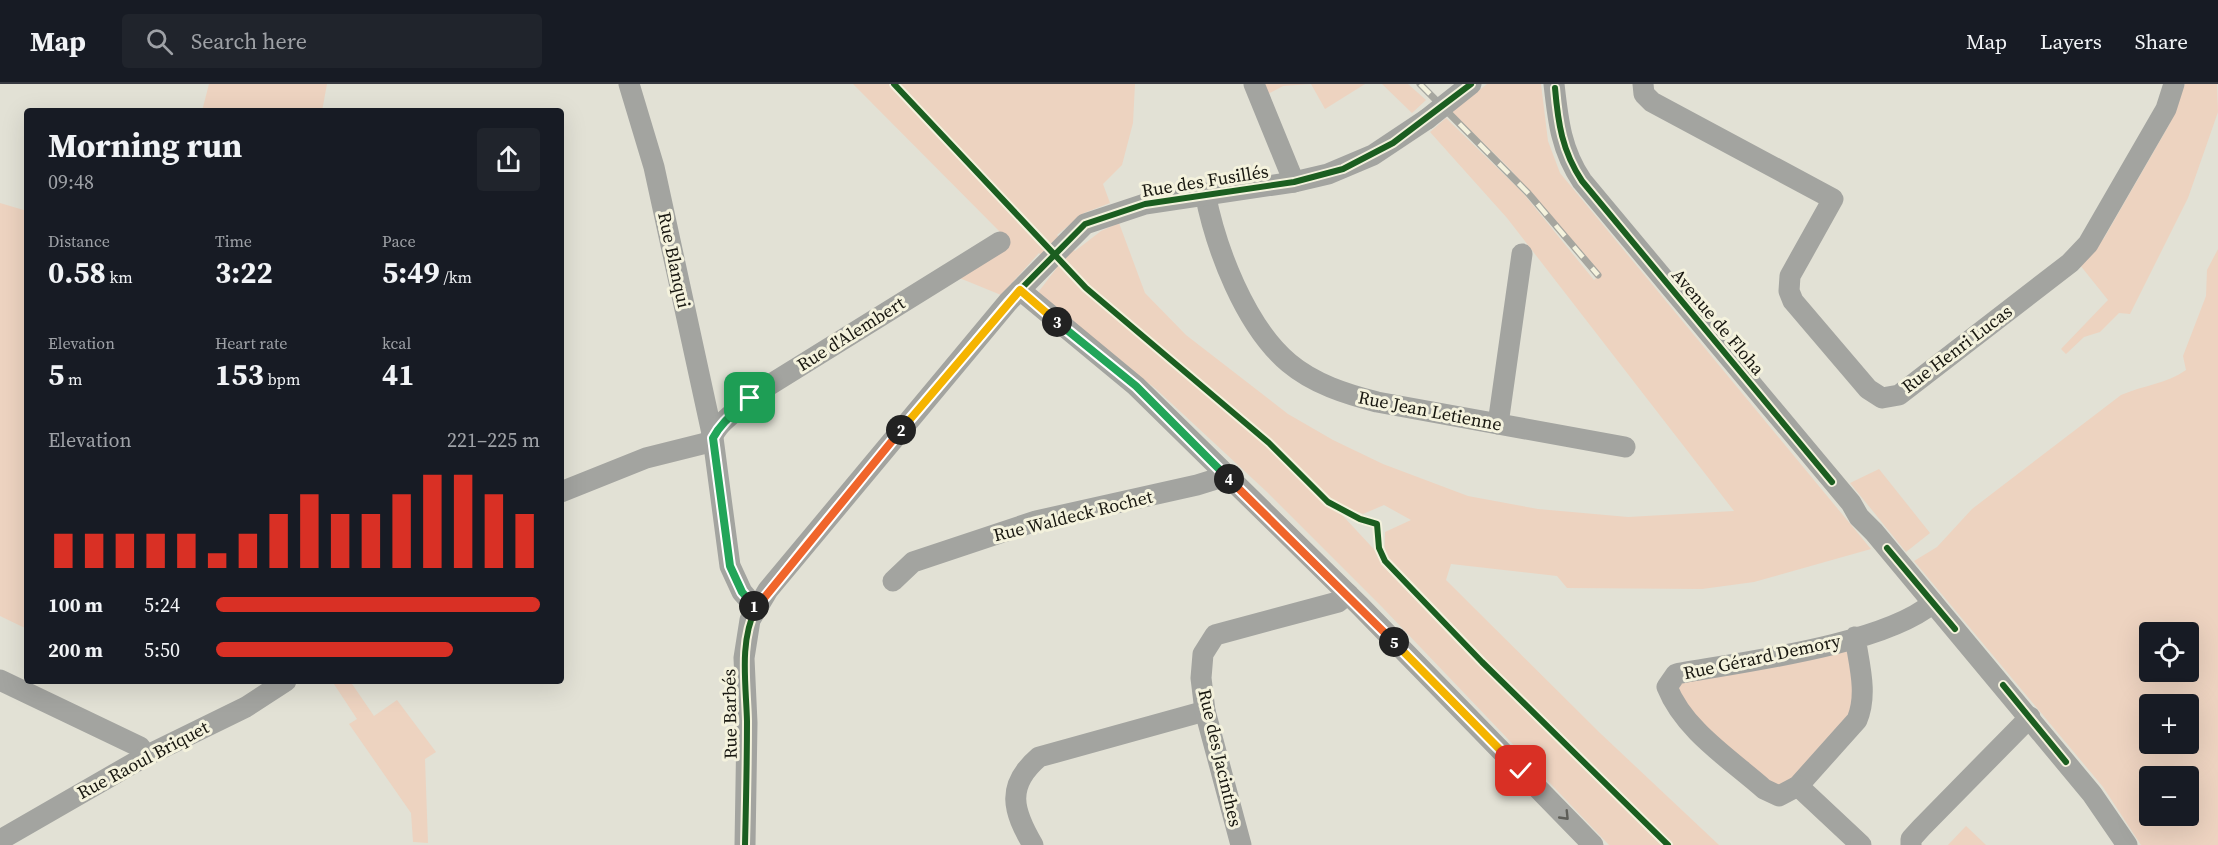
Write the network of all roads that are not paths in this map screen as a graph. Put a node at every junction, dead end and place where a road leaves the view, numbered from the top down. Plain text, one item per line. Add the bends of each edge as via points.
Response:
1 (629, 84) edge
2 (1254, 84) edge
3 (1471, 84) edge
4 (1554, 84) edge
5 (1642, 84) edge
6 (2174, 84) edge
7 (1294, 182) junction
8 (1205, 193) junction
9 (1000, 242) dead end
10 (1522, 254) dead end
11 (1020, 290) junction
12 (1498, 424) junction
13 (713, 438) junction
14 (1625, 447) dead end
15 (1226, 476) junction
16 (564, 491) edge
17 (892, 581) dead end
18 (1348, 594) junction
19 (1933, 603) junction
20 (756, 608) junction
21 (1856, 637) junction
22 (0, 680) edge
23 (281, 684) edge
24 (1205, 711) junction
25 (2030, 717) junction
26 (146, 756) junction
27 (1798, 786) junction
28 (0, 840) edge
29 (745, 845) edge
30 (1033, 845) edge
31 (1241, 845) edge
32 (1593, 845) edge
33 (1861, 845) edge
34 (1911, 845) edge
35 (2127, 845) edge

1 - 13 street, Rue Blanqui via 654,167
2 - 7 street
3 - 7 street, Rue des Fusillés, bridge via 1393,143 1355,164
4 - 19 street, Avenue de Floha via 1562,142 1582,181
5 - 6 street, Rue Henri Lucas via 1644,94 1652,102 1833,199 1790,276 1789,291 1793,301 1868,389 1882,398 1899,395 2070,263 2088,244 2166,109
7 - 8 street, Rue des Fusillés
8 - 11 street, Rue des Fusillés via 1093,219 1073,234
8 - 12 street, Rue Jean Letienne via 1212,224 1238,292 1255,323 1289,363 1343,393
9 - 13 street, Rue d'Alembert via 750,398 720,424
10 - 12 street
11 - 15 street via 1136,386
11 - 20 street, Rue des Fusillés
12 - 14 street, Rue Jean Letienne
13 - 16 street via 646,458
13 - 20 street via 730,566 742,592
15 - 17 street, Rue Waldeck Rochet via 1197,486 1036,521 913,562
15 - 18 street
18 - 24 street, Rue des Jacinthes via 1338,602 1215,635 1203,654
18 -> 32 street
19 - 21 street, Rue Gérard Demory via 1899,623
19 - 25 street, Avenue de Floha
20 - 29 street, Rue Barbés via 750,620 744,658
21 - 27 street, Rue Gérard Demory via 1862,709 1857,720
21 - 27 street, Rue Gérard Demory via 1806,651 1676,674 1667,687 1686,720 1764,789 1779,796
22 - 26 street via 140,747
23 - 26 street, Rue Raoul Briquet via 246,707
24 - 30 street via 1039,758 1028,766 1018,782 1015,797 1017,817
24 - 31 street, Rue des Jacinthes
25 - 34 street via 1921,828 1911,839
25 - 35 street, Avenue de Floha
26 - 28 street, Rue Raoul Briquet
27 - 33 street

